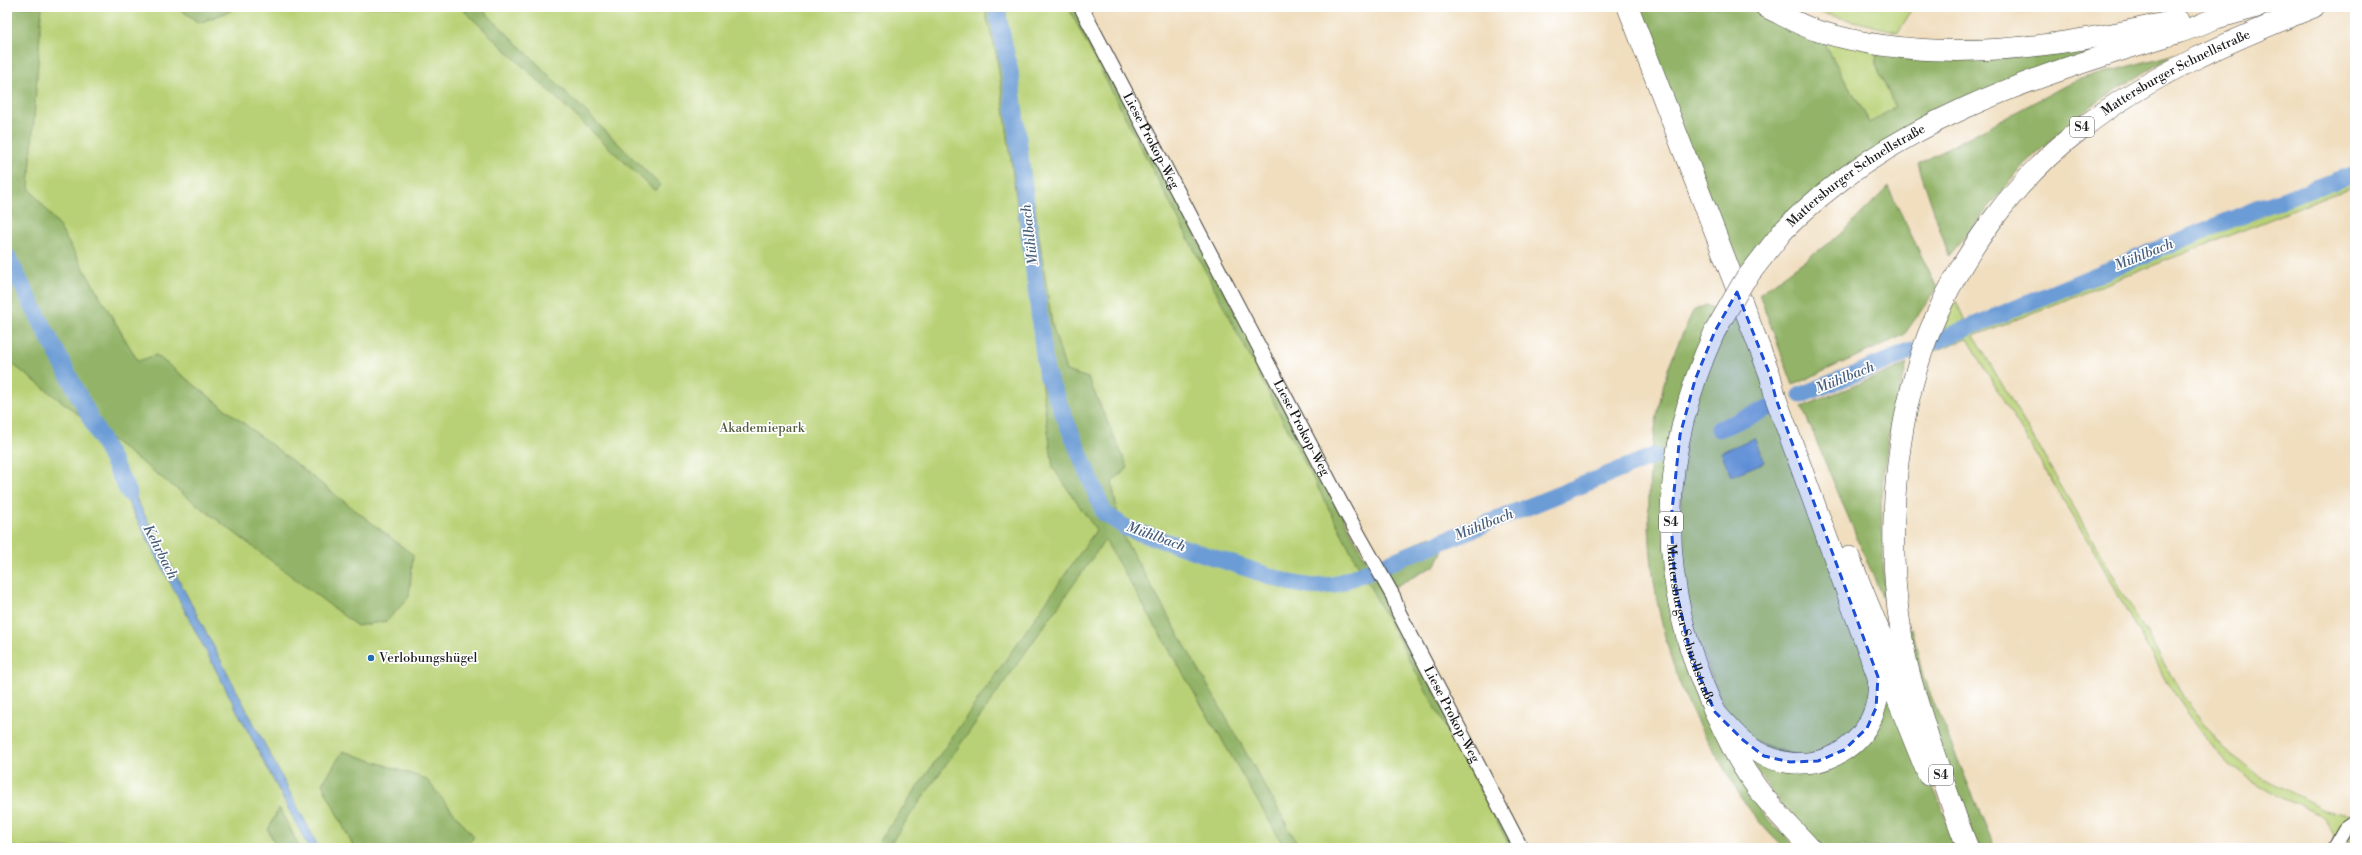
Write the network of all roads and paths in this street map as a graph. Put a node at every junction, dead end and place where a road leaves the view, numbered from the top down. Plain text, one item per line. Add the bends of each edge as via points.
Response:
1 (1081, 7) edge
2 (1628, 7) edge
3 (1766, 7) edge
4 (2231, 7) edge
5 (2257, 7) edge
6 (2281, 7) edge
7 (2314, 7) edge
8 (2195, 28) junction
9 (1770, 375) junction
10 (1800, 464) junction
11 (1715, 712) junction
12 (1953, 812) junction
13 (2355, 822) edge
14 (1521, 848) edge
15 (1810, 848) edge
16 (1958, 848) edge
17 (1968, 848) edge
18 (2334, 848) edge

1 - 14 street, Liese Prokop-Weg via 1381,575
2 - 9 highway
3 - 4 highway via 1817,31 1877,45 1938,51 2002,49 2079,39 2157,25
5 - 8 highway, Mattersburger Schnellstraße / S4 via 2216,18
6 - 8 highway via 2218,26
7 - 12 highway, Mattersburger Schnellstraße / S4 via 2184,63 2127,96 2078,131 2029,177 1988,228 1957,278 1926,345 1914,384 1900,449 1894,515 1894,577 1900,631 1912,685
8 - 11 highway, Mattersburger Schnellstraße / S4, bridge via 2065,68 1951,114 1897,142 1856,167 1821,195 1783,231 1744,281 1715,331 1695,380 1674,466 1670,520 1675,585 1681,619 1697,673
9 - 10 highway
9 - 12 highway via 1784,395
10 - 11 highway via 1875,667 1879,687 1876,708 1867,728 1852,745 1826,759 1804,763 1773,759 1757,752
10 - 16 highway
11 - 15 highway, Mattersburger Schnellstraße / S4 via 1735,755 1753,783
12 - 17 highway, Mattersburger Schnellstraße / S4
13 - 18 street via 2345,829

